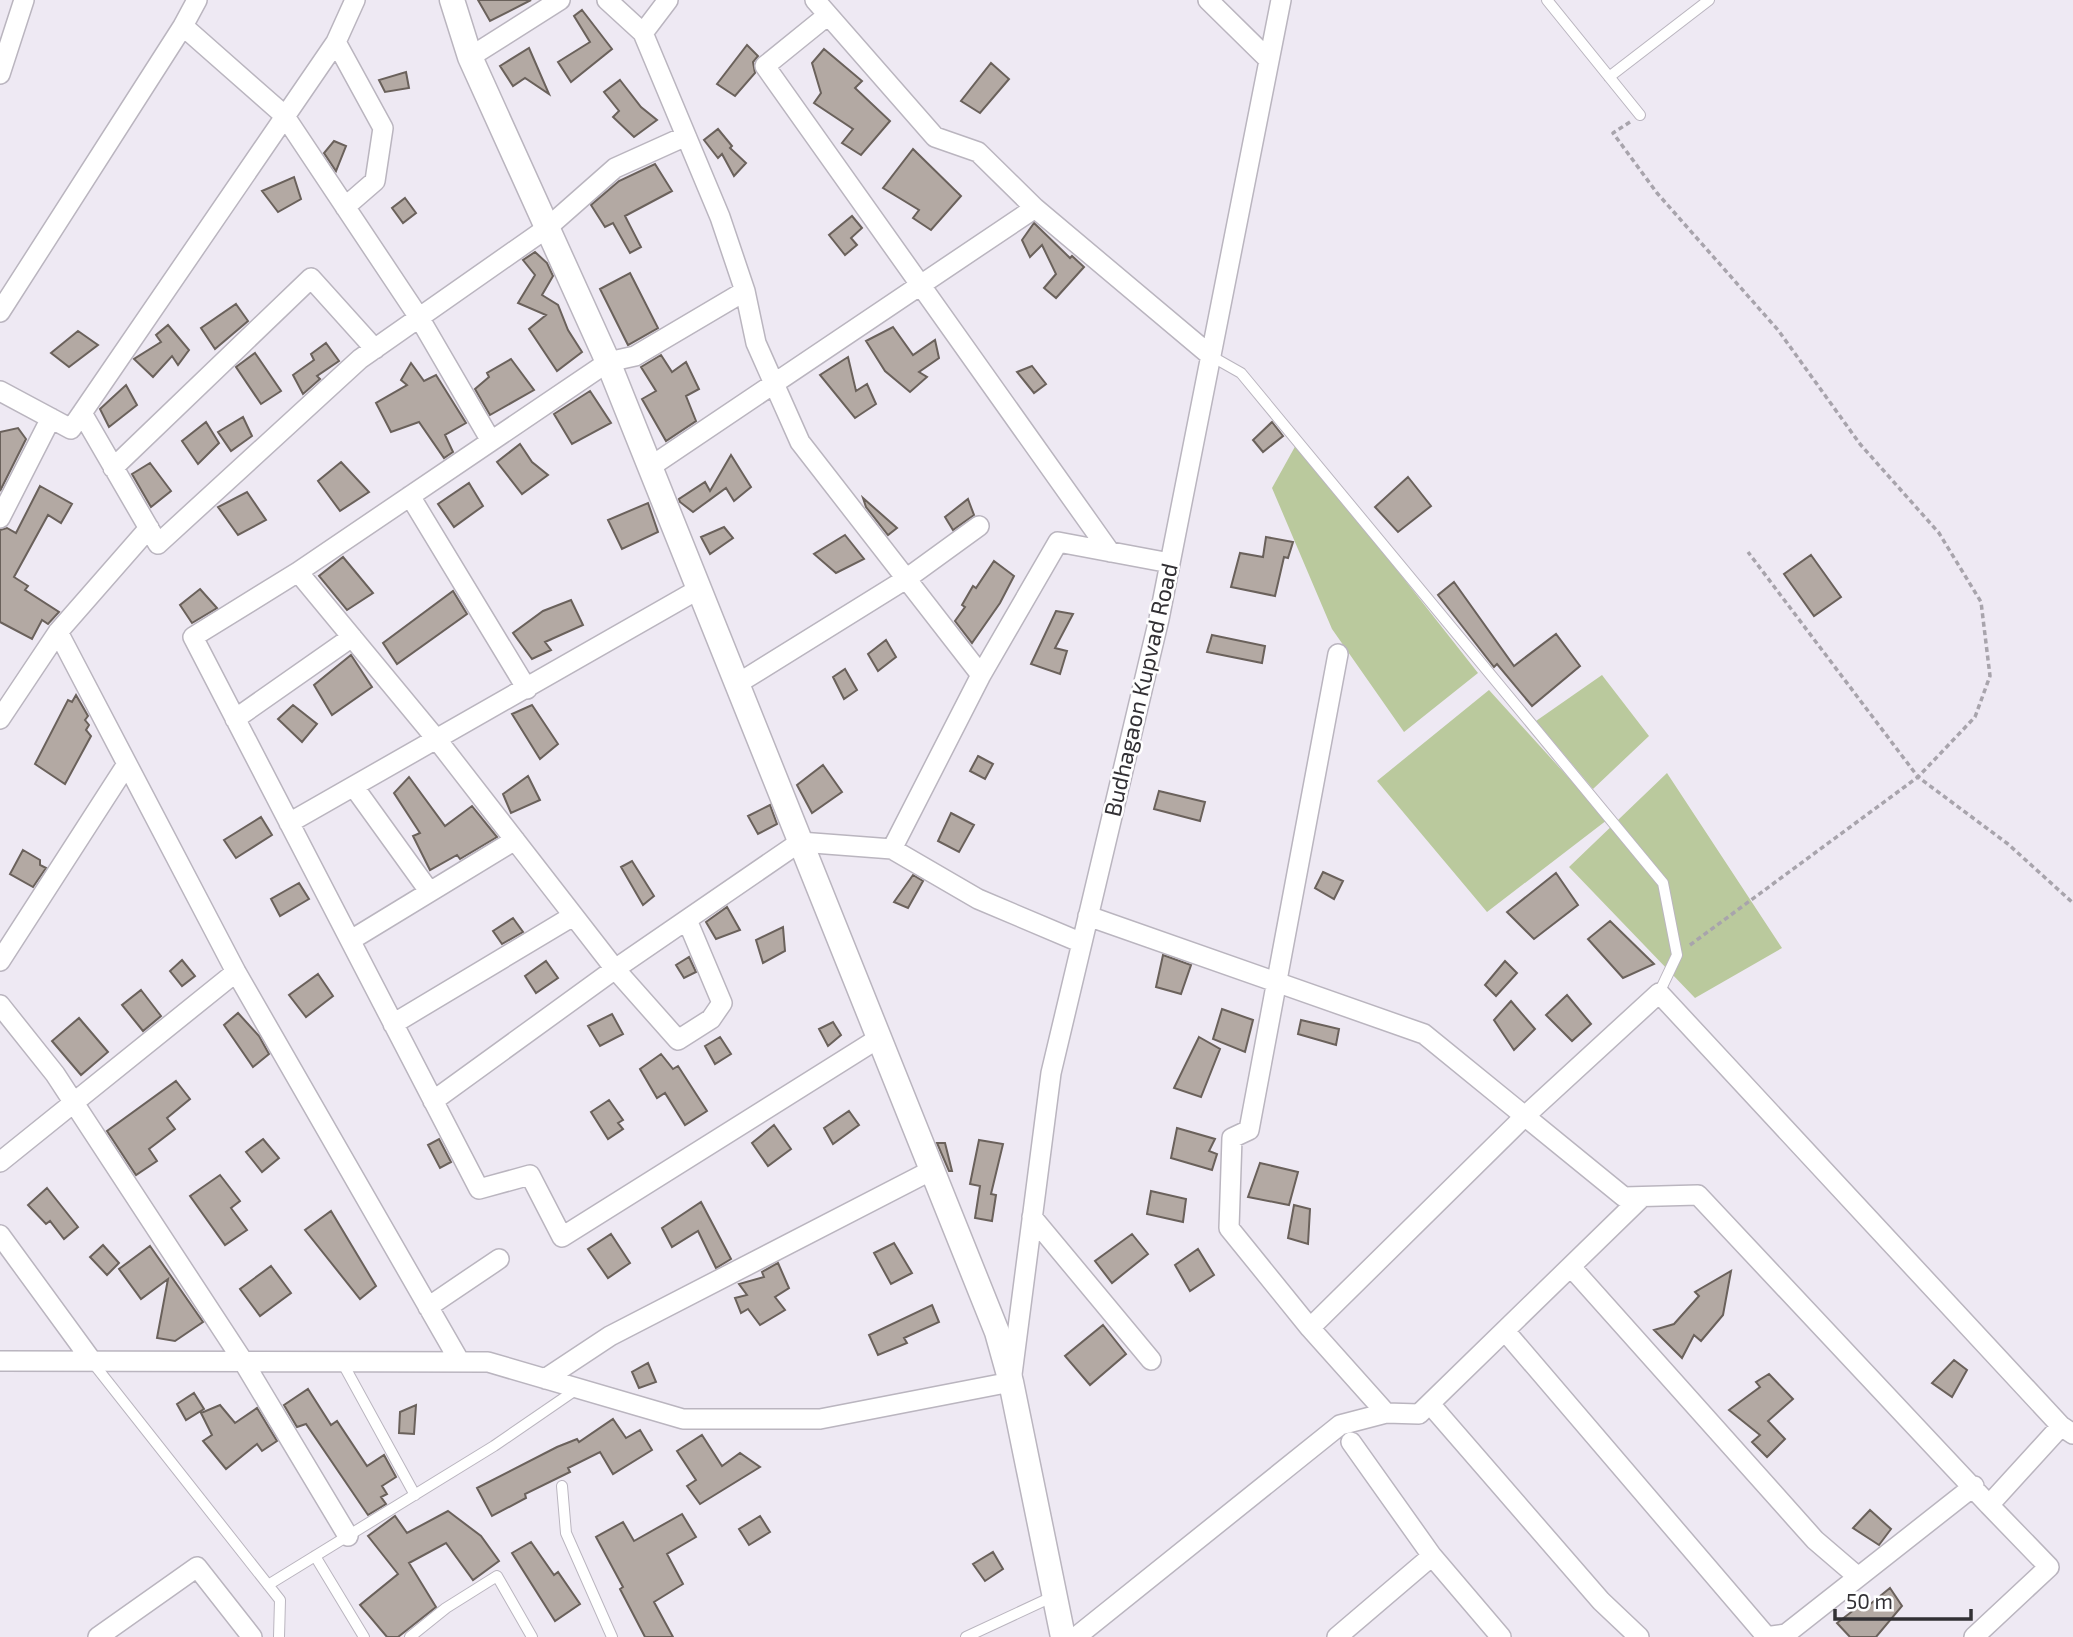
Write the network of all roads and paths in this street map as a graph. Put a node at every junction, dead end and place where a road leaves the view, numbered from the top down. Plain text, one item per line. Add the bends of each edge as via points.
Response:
1 (24, 0) edge
2 (197, 0) edge
3 (355, 0) edge
4 (452, 0) edge
5 (560, 0) edge
6 (607, 0) edge
7 (668, 0) edge
8 (1208, 0) edge
9 (1281, 0) edge
10 (1546, 0) edge
11 (1709, 0) edge
12 (821, 7) edge
13 (183, 26) junction
14 (643, 33) junction
15 (336, 43) junction
16 (470, 57) junction
17 (1269, 60) junction
18 (0, 74) edge
19 (1609, 77) junction
20 (1640, 115) joint
21 (284, 116) junction
22 (686, 136) junction
23 (345, 207) junction
24 (1035, 208) junction
25 (547, 228) junction
26 (921, 285) junction
27 (745, 291) junction
28 (0, 312) edge
29 (420, 319) junction
30 (375, 349) junction
31 (1211, 356) junction
32 (608, 362) junction
33 (774, 384) junction
34 (0, 391) edge
35 (82, 413) junction
36 (51, 418) junction
37 (491, 441) junction
38 (650, 467) junction
39 (113, 468) junction
40 (410, 496) junction
41 (0, 518) edge
42 (979, 526) dead end
43 (149, 528) junction
44 (1110, 552) junction
45 (1748, 552) dead end
46 (1170, 564) junction
47 (298, 572) junction
48 (906, 579) junction
49 (699, 589) junction
50 (58, 632) junction
51 (352, 636) junction
52 (1338, 654) dead end
53 (981, 675) junction
54 (737, 684) junction
55 (527, 689) junction
56 (0, 719) edge
57 (235, 719) junction
58 (438, 741) junction
59 (127, 764) junction
60 (1917, 777) junction
61 (355, 787) junction
62 (289, 823) junction
63 (515, 840) junction
64 (800, 842) junction
65 (892, 849) junction
66 (429, 891) junction
67 (2073, 902) edge
68 (573, 916) junction
69 (1088, 916) junction
70 (687, 920) junction
71 (351, 940) junction
72 (1082, 943) junction
73 (1676, 955) junction
74 (0, 961) edge
75 (615, 970) junction
76 (236, 972) junction
77 (1277, 982) junction
78 (1659, 993) junction
79 (0, 1005) edge
80 (393, 1024) junction
81 (879, 1038) junction
82 (72, 1101) junction
83 (433, 1101) junction
84 (1525, 1116) junction
85 (0, 1162) edge
86 (932, 1170) junction
87 (1642, 1196) junction
88 (1032, 1217) junction
89 (0, 1235) edge
90 (499, 1259) dead end
91 (1571, 1266) junction
92 (428, 1307) junction
93 (1310, 1328) junction
94 (1505, 1331) junction
95 (1152, 1360) dead end
96 (0, 1361) edge
97 (92, 1361) junction
98 (243, 1361) junction
99 (341, 1361) junction
100 (460, 1362) junction
101 (545, 1379) junction
102 (1011, 1382) junction
103 (577, 1388) junction
104 (1430, 1404) junction
105 (1386, 1413) junction
106 (2067, 1430) edge
107 (1352, 1442) dead end
108 (562, 1486) dead end
109 (1973, 1486) junction
110 (415, 1495) junction
111 (1989, 1506) junction
112 (348, 1536) junction
113 (315, 1556) junction
114 (1432, 1556) junction
115 (1857, 1576) junction
116 (268, 1585) junction
117 (1055, 1596) junction
118 (98, 1637) edge
119 (253, 1637) edge
120 (279, 1637) edge
121 (364, 1637) edge
122 (410, 1637) edge
123 (532, 1637) edge
124 (612, 1637) edge
125 (966, 1637) edge
126 (1063, 1637) edge
127 (1076, 1637) edge
128 (1336, 1637) edge
129 (1501, 1637) edge
130 (1639, 1637) edge
131 (1766, 1637) edge
132 (1974, 1637) edge

1 - 18 street
2 - 13 street
3 - 15 street
4 - 16 street
5 - 16 street
6 - 14 street
7 - 14 street
8 - 17 street
9 - 17 street, Budhagaon Kupvad Road
10 - 19 lane
11 - 19 lane
12 - 24 street via 935,137 978,152
12 - 26 street via 765,66
13 - 21 street
13 - 28 street
14 - 22 street
15 - 21 street
15 - 23 street via 383,128 375,181
16 - 25 street
17 - 31 street, Budhagaon Kupvad Road
19 - 20 lane
20 - 60 path via 1614,133 1657,193 1777,330 1860,444 1939,533 1981,602 1990,676 1975,717
21 - 23 street
21 - 35 street
22 - 25 street via 615,168
22 - 27 street
23 - 29 street
24 - 26 street
24 - 31 street
25 - 29 street
25 - 32 street
26 - 33 street
26 - 44 street
27 - 32 street via 635,356
27 - 33 street via 756,343
29 - 30 street
29 - 37 street
30 - 39 street via 311,278
30 - 43 street via 158,544
31 - 46 street, Budhagaon Kupvad Road
31 - 73 lane via 1241,373 1663,883
32 - 37 street
32 - 38 street
33 - 38 street
33 - 48 street via 800,443
34 - 36 street
35 - 36 street via 71,429
35 - 39 street
36 - 41 street
37 - 40 street
38 - 49 street
39 - 43 street
40 - 47 street
40 - 55 street
42 - 48 street
43 - 50 street
44 - 46 street
44 - 53 street via 1058,542
45 - 60 path
46 - 69 street, Budhagaon Kupvad Road
47 - 51 street
47 - 57 street via 193,637
48 - 53 street
48 - 54 street
49 - 54 street
49 - 55 street
50 - 56 street
50 - 59 street
51 - 57 street
51 - 58 street
52 - 77 street
53 - 65 street
54 - 64 street
55 - 58 street
57 - 62 street
58 - 61 street
58 - 63 street
59 - 74 street
59 - 76 street
60 - 67 path via 2008,844
60 - 73 path
61 - 62 street
61 - 66 street
62 - 71 street
63 - 66 street
63 - 68 street
64 - 65 street
64 - 70 street
64 - 81 street
65 - 72 street via 978,899
66 - 71 street
68 - 75 street
68 - 80 street
69 - 72 street, Budhagaon Kupvad Road
69 - 77 street
70 - 75 street
70 - 75 street via 722,1003 711,1018 678,1040
71 - 80 street
72 - 88 street, Budhagaon Kupvad Road via 1051,1073
73 - 78 lane
75 - 83 street
76 - 82 street
76 - 92 street
77 - 84 street via 1424,1034
77 - 93 street via 1249,1130 1233,1138 1229,1228
78 - 84 street
78 - 106 street
79 - 82 street
80 - 83 street
81 - 83 street via 562,1237 530,1175 479,1189
81 - 86 street
82 - 85 street
82 - 98 street
84 - 87 street via 1624,1197
84 - 93 street
86 - 101 street via 610,1336
86 - 102 street via 997,1332
87 - 91 street
87 - 109 street via 1698,1195
88 - 95 street
88 - 102 street, Budhagaon Kupvad Road
89 - 97 street
90 - 92 street
91 - 94 street
91 - 115 street via 1815,1540
92 - 100 street
93 - 105 street
94 - 104 street
94 - 131 street
96 - 97 street
97 - 98 street
97 - 116 lane
98 - 99 street
98 - 112 street
99 - 100 street
99 - 110 lane
100 - 101 street via 488,1362
101 - 103 street
102 - 103 street via 820,1419 683,1419
102 - 117 street
103 - 110 lane
104 - 105 street via 1419,1414
104 - 130 street via 1601,1601
105 - 127 street via 1340,1425
106 - 111 street
107 - 114 street
108 - 124 lane via 566,1533
109 - 111 street
109 - 115 street
110 - 112 lane
111 - 132 street via 2049,1567
112 - 113 lane
113 - 116 lane
113 - 121 lane
114 - 128 street
114 - 129 street
115 - 131 street via 1786,1634
116 - 120 lane via 280,1600
117 - 125 lane
117 - 126 street
118 - 119 street via 197,1567
122 - 123 lane via 497,1576

